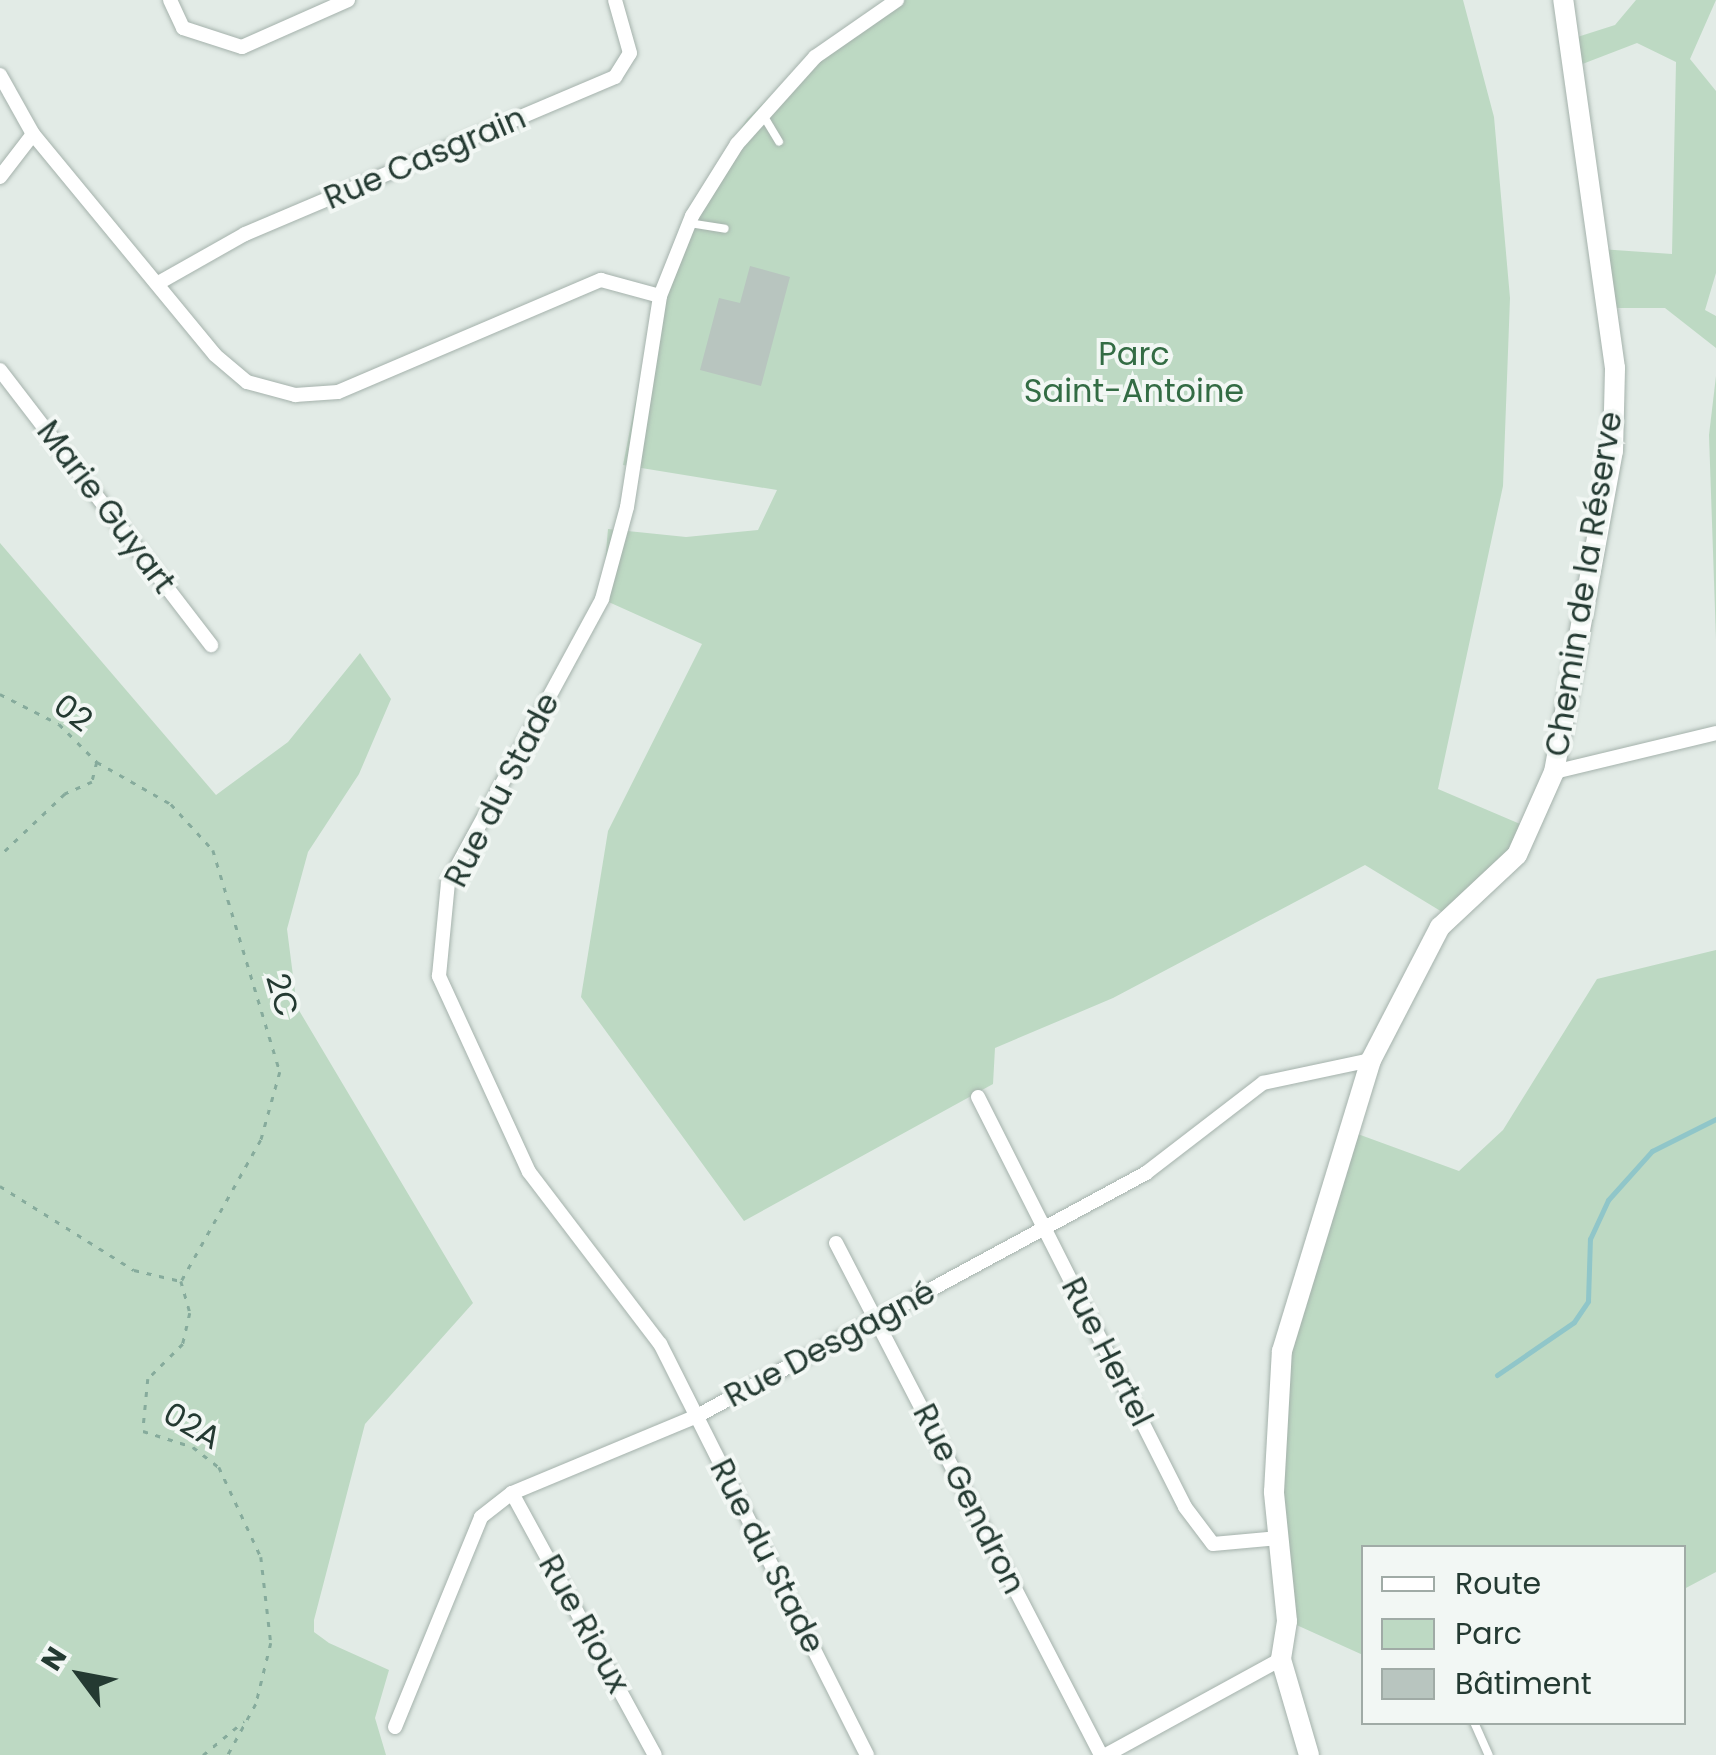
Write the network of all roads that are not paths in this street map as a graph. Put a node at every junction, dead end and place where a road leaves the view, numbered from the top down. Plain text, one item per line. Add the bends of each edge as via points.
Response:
1 (170, 0) edge
2 (348, 0) edge
3 (615, 0) edge
4 (897, 0) edge
5 (1563, 0) edge
6 (0, 75) edge
7 (763, 115) junction
8 (33, 134) junction
9 (779, 142) dead end
10 (0, 177) edge
11 (690, 223) junction
12 (725, 229) dead end
13 (162, 281) junction
14 (660, 296) junction
15 (0, 370) edge
16 (211, 645) dead end
17 (1716, 732) edge
18 (1554, 772) junction
19 (1371, 1060) junction
20 (978, 1097) dead end
21 (1044, 1228) junction
22 (836, 1242) dead end
23 (876, 1320) junction
24 (697, 1416) junction
25 (512, 1493) junction
26 (1278, 1538) junction
27 (1281, 1659) junction
28 (1475, 1725) edge
29 (395, 1727) dead end
30 (655, 1755) edge
31 (867, 1755) edge
32 (1104, 1755) edge
33 (1309, 1755) edge
34 (1489, 1755) edge

1 - 2 street via 182,28 242,47
3 - 13 street, Rue Casgrain via 630,54 615,77 245,234
4 - 7 street, Rue du Stade via 814,56
5 - 18 street, Chemin de la Réserve via 1615,368 1613,451
6 - 8 street
7 - 9 lane
7 - 11 street, Rue du Stade
8 - 10 street
8 - 13 street
11 - 12 lane
11 - 14 street, Rue du Stade
13 - 14 street via 216,355 247,382 295,396 338,392 387,376 601,280
14 - 24 street, Rue du Stade via 627,507 602,599 448,883 439,976 529,1172 660,1344
15 - 16 street, Marie Guyart
17 - 18 street
18 - 19 street, Chemin de la Réserve via 1517,855 1440,927
19 - 21 street, Rue Desgagné via 1263,1083 1146,1174
19 - 26 street, Chemin de la Réserve via 1282,1351
20 - 21 street, Rue Hertel
21 - 23 street, Rue Desgagné
21 - 26 street, Rue Hertel via 1185,1508 1213,1544
22 - 23 street, Rue Gendron
23 - 24 street, Rue Desgagné
23 - 32 street, Rue Gendron
24 - 25 street, Rue Desgagné
24 - 31 street, Rue du Stade
25 - 29 street, Rue Desgagné via 480,1517
25 - 30 street, Rue Rioux
26 - 27 street, Chemin de la Réserve via 1287,1620
27 - 32 street
27 - 33 street, Chemin de la Réserve
28 - 34 lane

